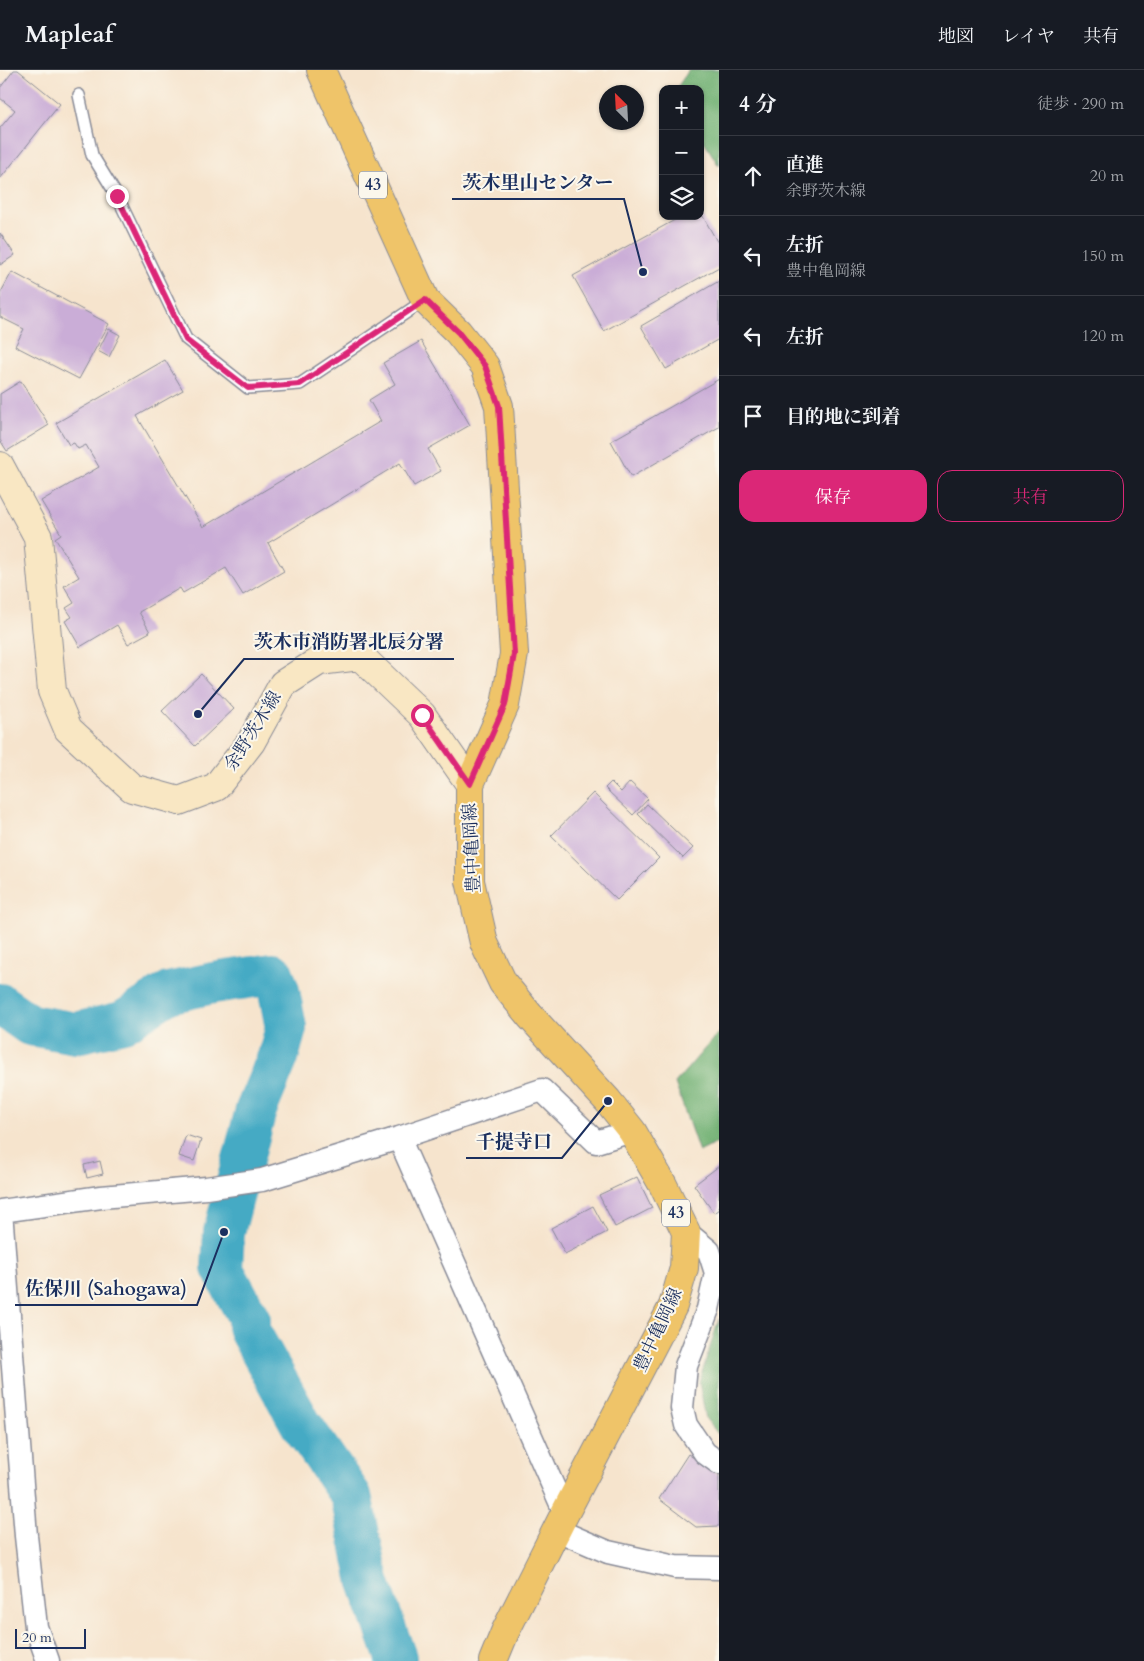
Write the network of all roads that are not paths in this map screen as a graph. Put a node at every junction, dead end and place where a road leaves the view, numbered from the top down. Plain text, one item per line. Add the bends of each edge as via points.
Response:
1 (321, 70) edge
2 (78, 95) dead end
3 (425, 300) junction
4 (0, 466) edge
5 (470, 784) junction
6 (632, 1131) junction
7 (399, 1138) junction
8 (686, 1232) junction
9 (719, 1464) edge
10 (561, 1522) junction
11 (719, 1568) edge
12 (48, 1661) edge
13 (493, 1661) edge

1 - 3 main road, 豊中亀岡線 / 43
2 - 3 lane via 92,154 117,196 186,340 248,388 300,384
3 - 5 main road, 豊中亀岡線 / 43 via 458,332 485,366 499,406 514,654 505,705
4 - 5 main road, 余野茨木線 via 38,537 52,691 68,729 132,788 179,801 216,788 250,742 283,684 319,661 360,656 422,715
5 - 6 main road, 豊中亀岡線 / 43 via 470,881 484,943 503,983
6 - 7 street via 596,1142 542,1090
6 - 8 main road, 豊中亀岡線 / 43
7 - 10 street
7 - 12 street via 262,1180 1,1211 26,1536 36,1627
8 - 9 street via 710,1251 716,1273 708,1309 686,1366 682,1408 686,1425 705,1453
8 - 10 main road, 豊中亀岡線 / 43 via 684,1268 673,1306
10 - 11 street via 608,1552 675,1567
10 - 13 main road, 豊中亀岡線 / 43

